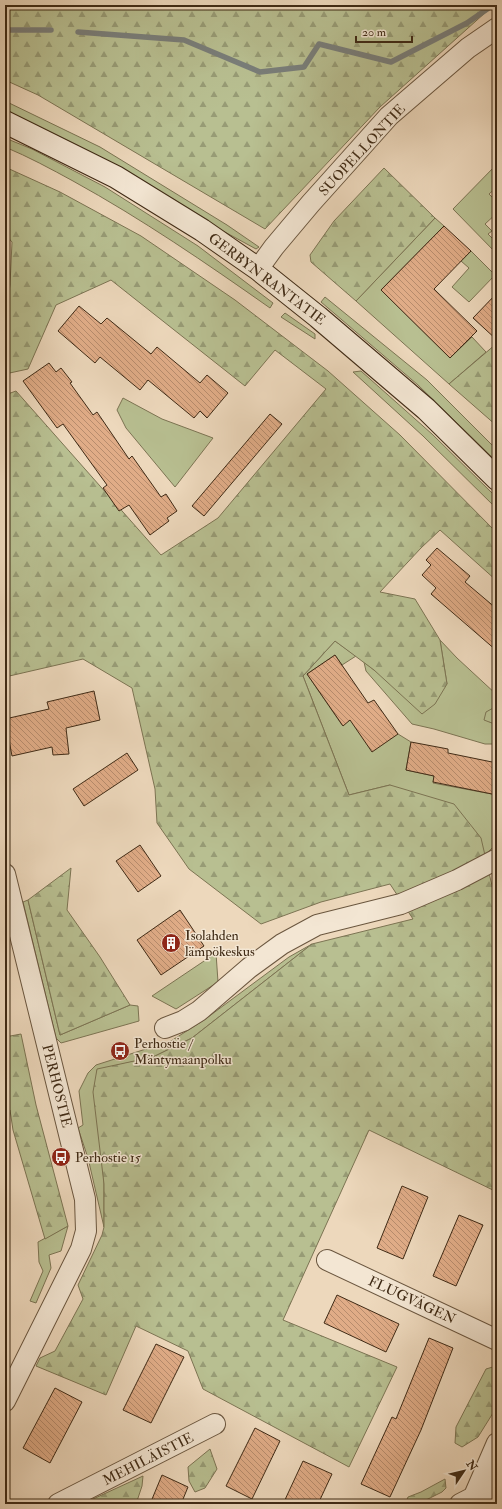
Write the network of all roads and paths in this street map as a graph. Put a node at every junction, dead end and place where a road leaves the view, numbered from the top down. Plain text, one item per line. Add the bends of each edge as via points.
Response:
1 (497, 28) edge
2 (5, 122) edge
3 (258, 269) junction
4 (497, 480) edge
5 (497, 858) edge
6 (5, 874) edge
7 (11, 924) edge
8 (165, 1028) dead end
9 (327, 1260) dead end
10 (497, 1340) edge
11 (5, 1401) edge
12 (215, 1424) dead end
13 (497, 1443) edge
14 (497, 1485) edge
15 (467, 1500) edge
16 (58, 1504) edge

1 - 3 street, SUOPELLONTIE via 468,48 389,116 311,203
2 - 3 main road, GERBYN RANTATIE via 116,177 202,230
3 - 4 main road, GERBYN RANTATIE via 426,409
5 - 8 street via 457,880 401,904 317,925 282,944 249,968 199,1011
6 - 7 street, PERHOSTIE
7 - 11 street, PERHOSTIE via 85,1199 86,1231 81,1249
9 - 10 street, FLUGVÄGEN
12 - 16 street, MEHILÄISTIE
13 - 15 street
14 - 15 street

